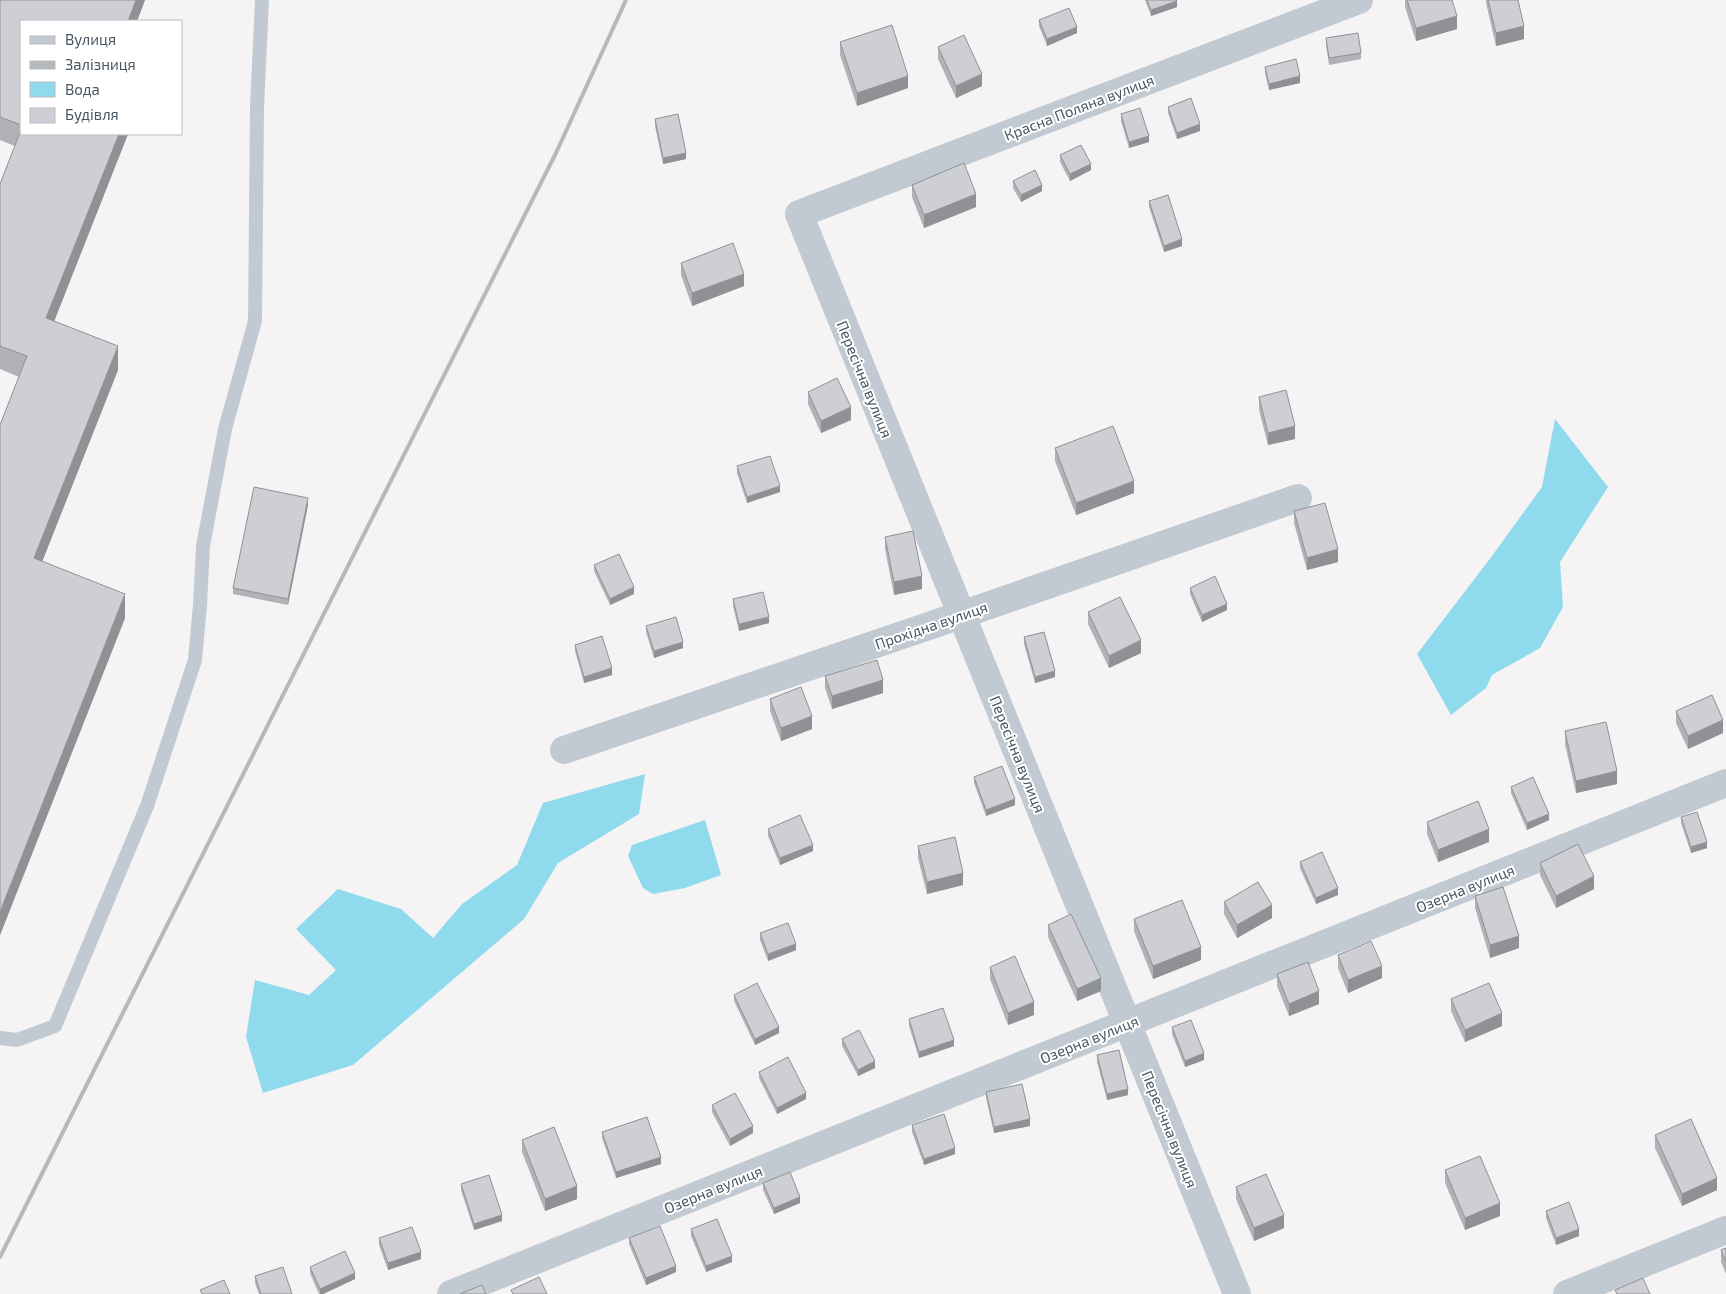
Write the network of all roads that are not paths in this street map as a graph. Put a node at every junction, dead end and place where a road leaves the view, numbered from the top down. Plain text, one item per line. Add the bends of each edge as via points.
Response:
1 (262, 0) edge
2 (1359, 0) edge
3 (798, 214) joint
4 (1298, 498) dead end
5 (961, 615) junction
6 (564, 750) dead end
7 (1726, 783) edge
8 (1127, 1023) junction
9 (0, 1038) edge
10 (1726, 1230) edge
11 (451, 1294) edge
12 (1237, 1294) edge
13 (1567, 1294) edge

1 - 9 lane via 257,107 255,321 225,429 203,546 195,660 147,806 55,1026 17,1040
2 - 3 street, Красна Поляна вулиця
3 - 5 street, Пересічна вулиця
4 - 5 street, Прохідна вулиця
5 - 6 street, Прохідна вулиця
5 - 8 street, Пересічна вулиця
7 - 8 street, Озерна вулиця
8 - 11 street, Озерна вулиця
8 - 12 street, Пересічна вулиця
10 - 13 street

